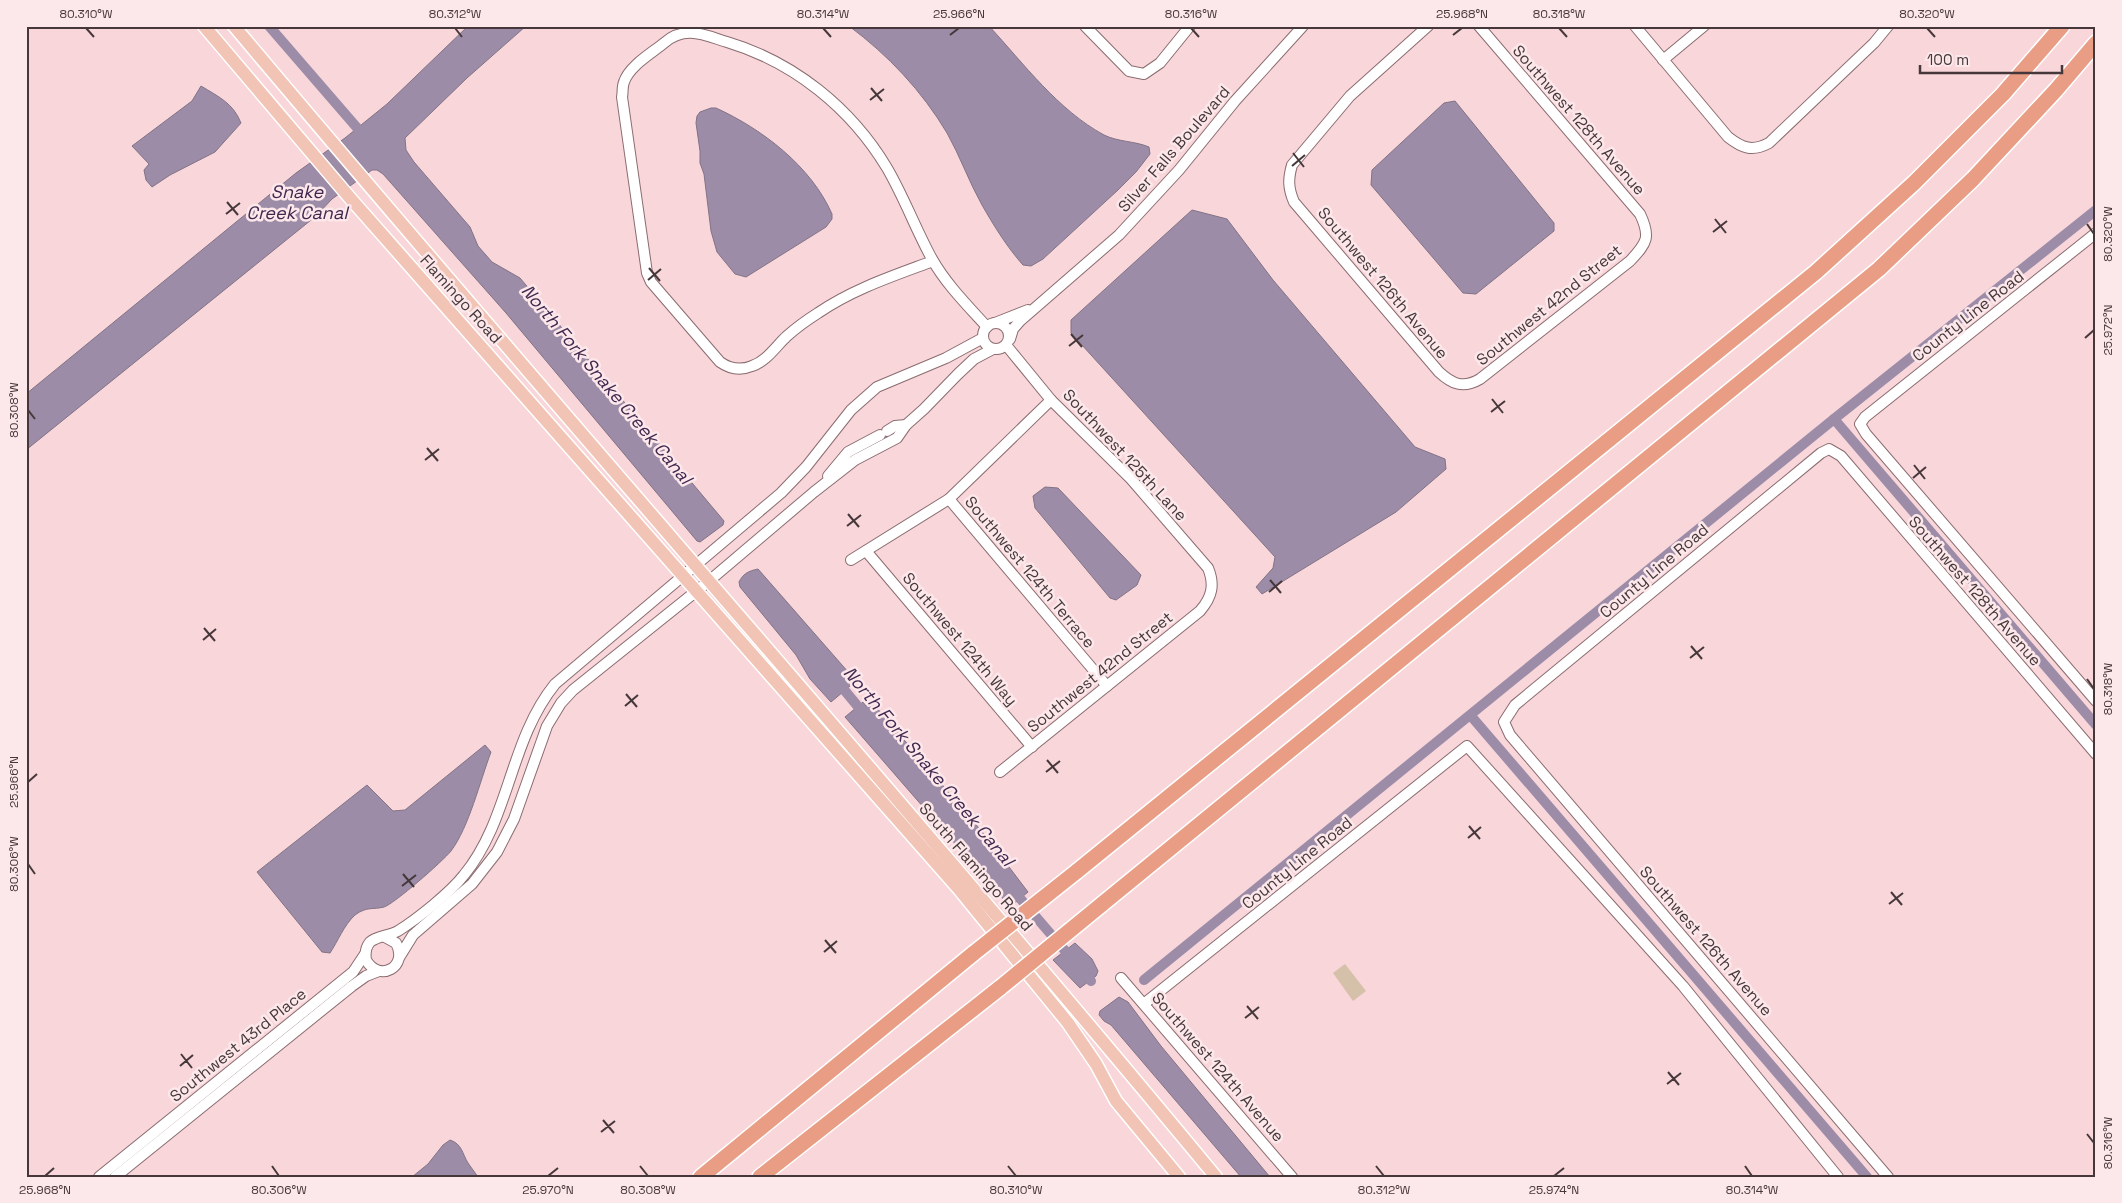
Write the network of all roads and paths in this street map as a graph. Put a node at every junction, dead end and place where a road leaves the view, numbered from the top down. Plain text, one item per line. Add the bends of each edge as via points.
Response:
1 (204, 26) edge
2 (234, 26) edge
3 (1085, 26) edge
4 (1190, 26) edge
5 (1304, 26) edge
6 (1428, 26) edge
7 (1479, 26) edge
8 (1635, 26) edge
9 (1704, 26) edge
10 (1888, 26) edge
11 (2062, 26) edge
12 (2096, 43) edge
13 (1663, 60) junction
14 (2096, 233) edge
15 (1647, 237) joint
16 (933, 261) junction
17 (1037, 305) junction
18 (991, 325) junction
19 (983, 338) junction
20 (1008, 342) junction
21 (993, 349) junction
22 (1461, 385) joint
23 (1051, 400) junction
24 (1860, 424) joint
25 (906, 425) junction
26 (1830, 450) joint
27 (814, 492) junction
28 (949, 500) junction
29 (866, 551) junction
30 (851, 560) dead end
31 (696, 564) junction
32 (682, 576) junction
33 (709, 581) junction
34 (1212, 590) joint
35 (696, 592) junction
36 (1107, 686) junction
37 (2096, 701) edge
38 (1504, 722) joint
39 (1032, 747) junction
40 (2096, 754) edge
41 (1000, 772) dead end
42 (491, 830) junction
43 (507, 836) junction
44 (385, 937) junction
45 (365, 954) junction
46 (400, 956) junction
47 (379, 972) junction
48 (1121, 978) dead end
49 (1144, 1003) junction
50 (99, 1177) edge
51 (115, 1177) edge
52 (701, 1177) edge
53 (760, 1177) edge
54 (1179, 1177) edge
55 (1216, 1177) edge
56 (1292, 1177) edge
57 (1838, 1177) edge
58 (1888, 1177) edge

1 - 32 main road, Flamingo Road via 350,198
2 - 31 main road, Flamingo Road via 366,184
3 - 4 street via 1129,71 1144,74 1160,63
5 - 17 street, Silver Falls Boulevard via 1235,100 1179,170 1119,235
6 - 22 street, Southwest 126th Avenue via 1350,96 1292,165 1289,191 1294,202 1439,372 1450,382
7 - 15 street, Southwest 128th Avenue via 1640,214
8 - 13 street
9 - 13 street
10 - 13 street via 1769,143 1759,148 1740,146 1728,137
11 - 52 highway, bridge via 2002,94 1914,183 1816,272
12 - 53 highway, bridge via 1973,179 1879,269 1001,987
14 - 24 street, County Line Road
15 - 22 street, Southwest 42nd Street via 1630,261 1480,379 1471,385
16 - 16 street via 887,168 858,126 794,71 744,47 693,31 669,38 631,71 624,82 622,97 647,273 651,282 720,362 730,368 741,369 763,360 787,336 850,294
16 - 18 street via 966,304
17 - 18 street, Silver Falls Boulevard
17 - 20 street, Silver Falls Boulevard via 1013,329
18 - 19 street
18 - 20 street via 1007,328
19 - 21 street
19 - 31 street via 946,358 877,387 851,410 781,493
20 - 21 street via 1002,348
20 - 23 street, Southwest 125th Lane
21 - 25 street via 974,359
23 - 28 street
23 - 34 street, Southwest 125th Lane via 1131,479 1208,568
24 - 37 street, Southwest 128th Avenue
25 - 27 street via 897,438 855,460
25 - 27 street via 895,426 848,452
26 - 38 street, County Line Road via 1821,453 1515,705
26 - 40 street, Southwest 128th Avenue via 1841,456
27 - 33 street
28 - 29 street
28 - 36 street, Southwest 124th Terrace
29 - 30 street
29 - 39 street, Southwest 124th Way
31 - 32 street
31 - 33 main road, Flamingo Road
32 - 35 main road, Flamingo Road
32 - 42 street via 569,671 544,698 520,744
33 - 35 street
33 - 55 main road, South Flamingo Road via 1078,1010
34 - 36 street, Southwest 42nd Street via 1200,611
35 - 43 street via 561,703 542,737
35 - 54 main road, South Flamingo Road via 958,888 1068,1023 1096,1064 1116,1102
36 - 39 street, Southwest 42nd Street
38 - 58 street, Southwest 126th Avenue via 1510,735
39 - 41 street, Southwest 42nd Street
42 - 43 street
42 - 44 street via 478,857 462,877 405,926
43 - 46 street via 480,875 413,935
44 - 45 street via 371,941
44 - 46 street via 396,943
45 - 47 street via 369,965
45 - 50 street, Southwest 43rd Place via 353,972
46 - 47 street via 393,968
47 - 51 street, Southwest 43rd Place via 352,986
48 - 49 street, Southwest 124th Avenue
49 - 56 street, Southwest 124th Avenue
49 - 57 street, County Line Road via 1467,746 1683,986

